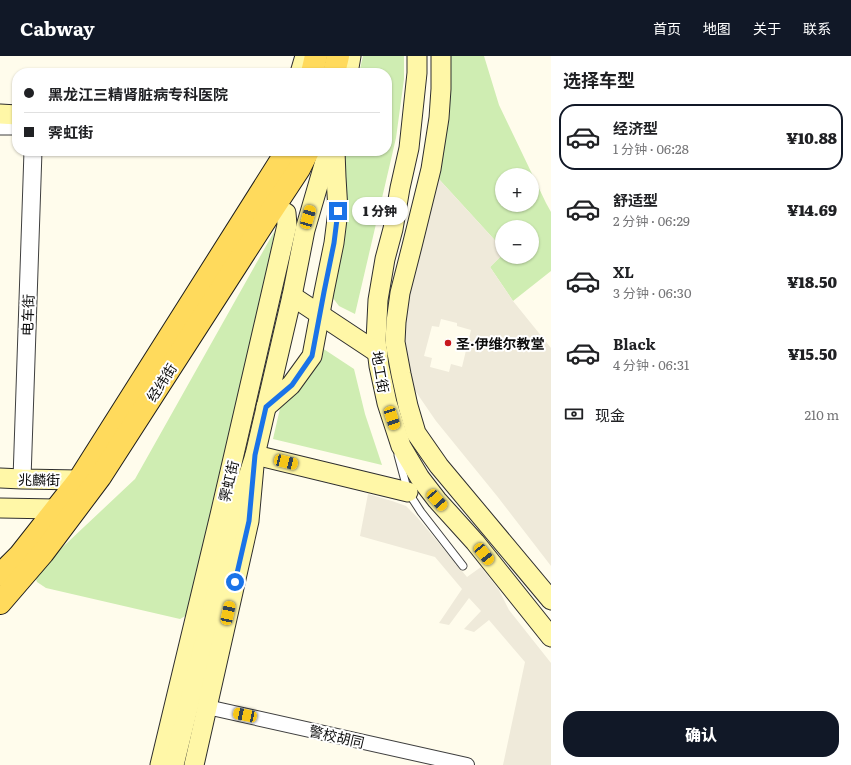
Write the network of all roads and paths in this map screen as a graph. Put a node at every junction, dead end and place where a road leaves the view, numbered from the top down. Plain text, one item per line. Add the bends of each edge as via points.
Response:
1 (305, 56) edge
2 (316, 56) edge
3 (338, 56) edge
4 (351, 56) edge
5 (417, 56) edge
6 (441, 56) edge
7 (301, 68) edge
8 (313, 68) edge
9 (335, 68) edge
10 (349, 68) edge
11 (0, 114) edge
12 (12, 115) edge
13 (0, 126) edge
14 (12, 126) edge
15 (33, 156) edge
16 (285, 156) edge
17 (306, 156) edge
18 (327, 156) edge
19 (335, 156) edge
20 (270, 213) junction
21 (292, 296) junction
22 (320, 314) junction
23 (378, 353) junction
24 (384, 387) junction
25 (266, 407) junction
26 (255, 455) junction
27 (0, 478) edge
28 (22, 479) junction
29 (78, 480) junction
30 (408, 492) junction
31 (78, 507) junction
32 (0, 508) edge
33 (56, 509) junction
34 (463, 566) dead end
35 (0, 575) edge
36 (551, 600) edge
37 (0, 604) edge
38 (551, 637) edge
39 (207, 706) junction
40 (160, 765) edge
41 (174, 765) edge
42 (194, 765) edge
43 (467, 765) edge

1 - 7 main road
2 - 8 main road
3 - 9 main road
4 - 10 main road
5 - 23 main road, 地工街 via 409,148 378,300
6 - 36 main road, 地工街 via 439,118 431,169 400,293 396,322 395,342 401,374 416,433 428,452
11 - 12 main road
13 - 14 street
15 - 28 street, 电车街
16 - 29 main road, 经纬街
17 - 20 main road, 经纬街
18 - 21 main road, 霁虹街 via 305,230
19 - 22 main road via 338,211
20 - 31 main road, 经纬街 via 100,477
20 - 40 main road, 霁虹街 via 280,210 286,213 287,225
21 - 22 main road
21 - 25 main road, 霁虹街
22 - 23 main road
22 - 25 main road via 312,356 292,385
23 - 24 main road, 地工街
24 - 30 lane via 393,438
24 - 38 main road, 地工街 via 400,446 420,478
25 - 26 main road, 霁虹街
26 - 30 main road
26 - 39 main road, 霁虹街 via 249,521
26 - 41 main road, 霁虹街 via 235,518
27 - 28 main road, 兆麟街
28 - 29 main road, 兆麟街
29 - 33 main road, 经纬街
30 - 34 lane
31 - 33 main road, 兆麟街
31 - 37 main road, 经纬街
32 - 33 main road, 兆麟街
33 - 35 main road, 经纬街 via 20,555
39 - 42 main road, 霁虹街
39 - 43 street, 警校胡同

